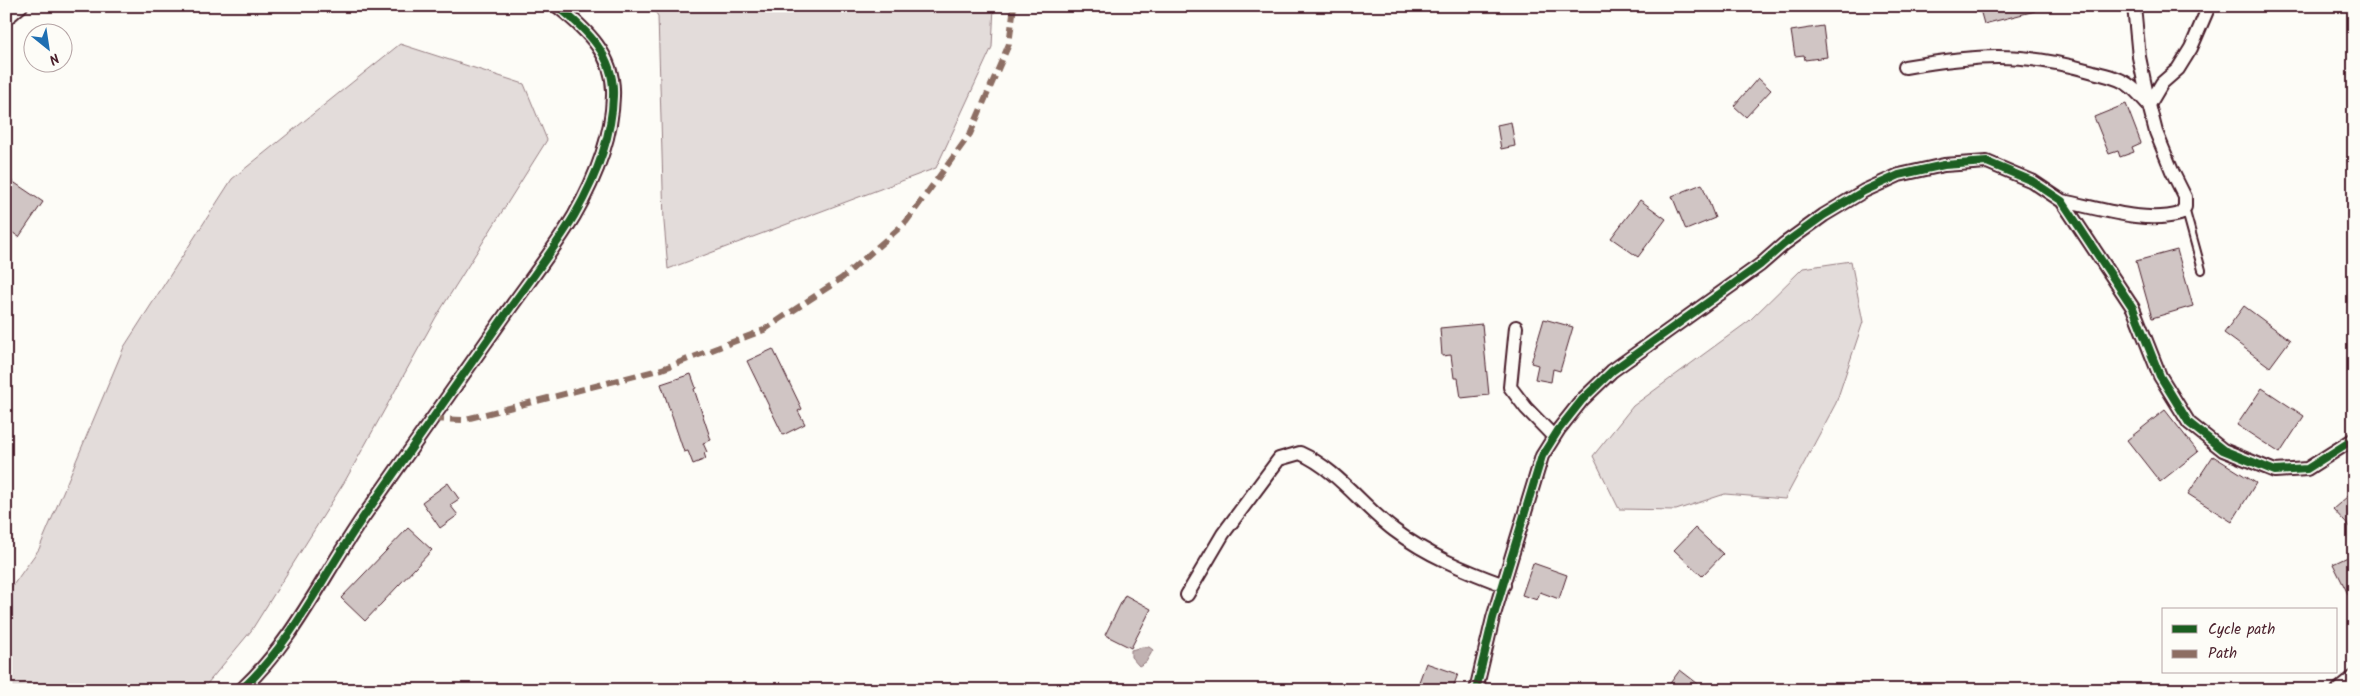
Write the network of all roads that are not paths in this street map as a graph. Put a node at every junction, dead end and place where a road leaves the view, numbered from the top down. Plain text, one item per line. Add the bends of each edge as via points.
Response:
1 (21, 6) edge
2 (558, 6) edge
3 (2134, 6) edge
4 (2209, 6) edge
5 (6, 19) edge
6 (1905, 67) dead end
7 (2149, 105) junction
8 (2062, 201) junction
9 (2185, 207) junction
10 (2202, 270) dead end
11 (1516, 327) dead end
12 (1554, 437) junction
13 (2354, 439) edge
14 (1504, 586) junction
15 (1187, 595) dead end
16 (2354, 677) edge
17 (241, 690) edge
18 (1476, 690) edge
19 (2338, 690) edge

1 - 5 street
2 - 17 street via 588,34 605,56 612,72 614,97 607,140 574,216 363,517 299,620 276,652
3 - 7 street via 2139,57
4 - 7 street via 2191,48 2178,68 2162,83
6 - 7 street via 1974,56 2042,59 2113,77 2129,85
7 - 9 street via 2162,148 2185,197
8 - 9 street via 2167,217 2180,214
8 - 12 street via 2032,182 1987,162 1944,165 1899,175 1881,183 1824,215 1612,371 1582,400
8 - 13 street via 2133,308 2160,376 2189,422 2202,434 2223,450 2275,471 2307,469
9 - 10 lane
11 - 12 street via 1510,387
12 - 14 street via 1542,456
14 - 15 street via 1459,569 1394,530 1319,461 1300,452 1280,459 1223,534
14 - 18 street
16 - 19 street

